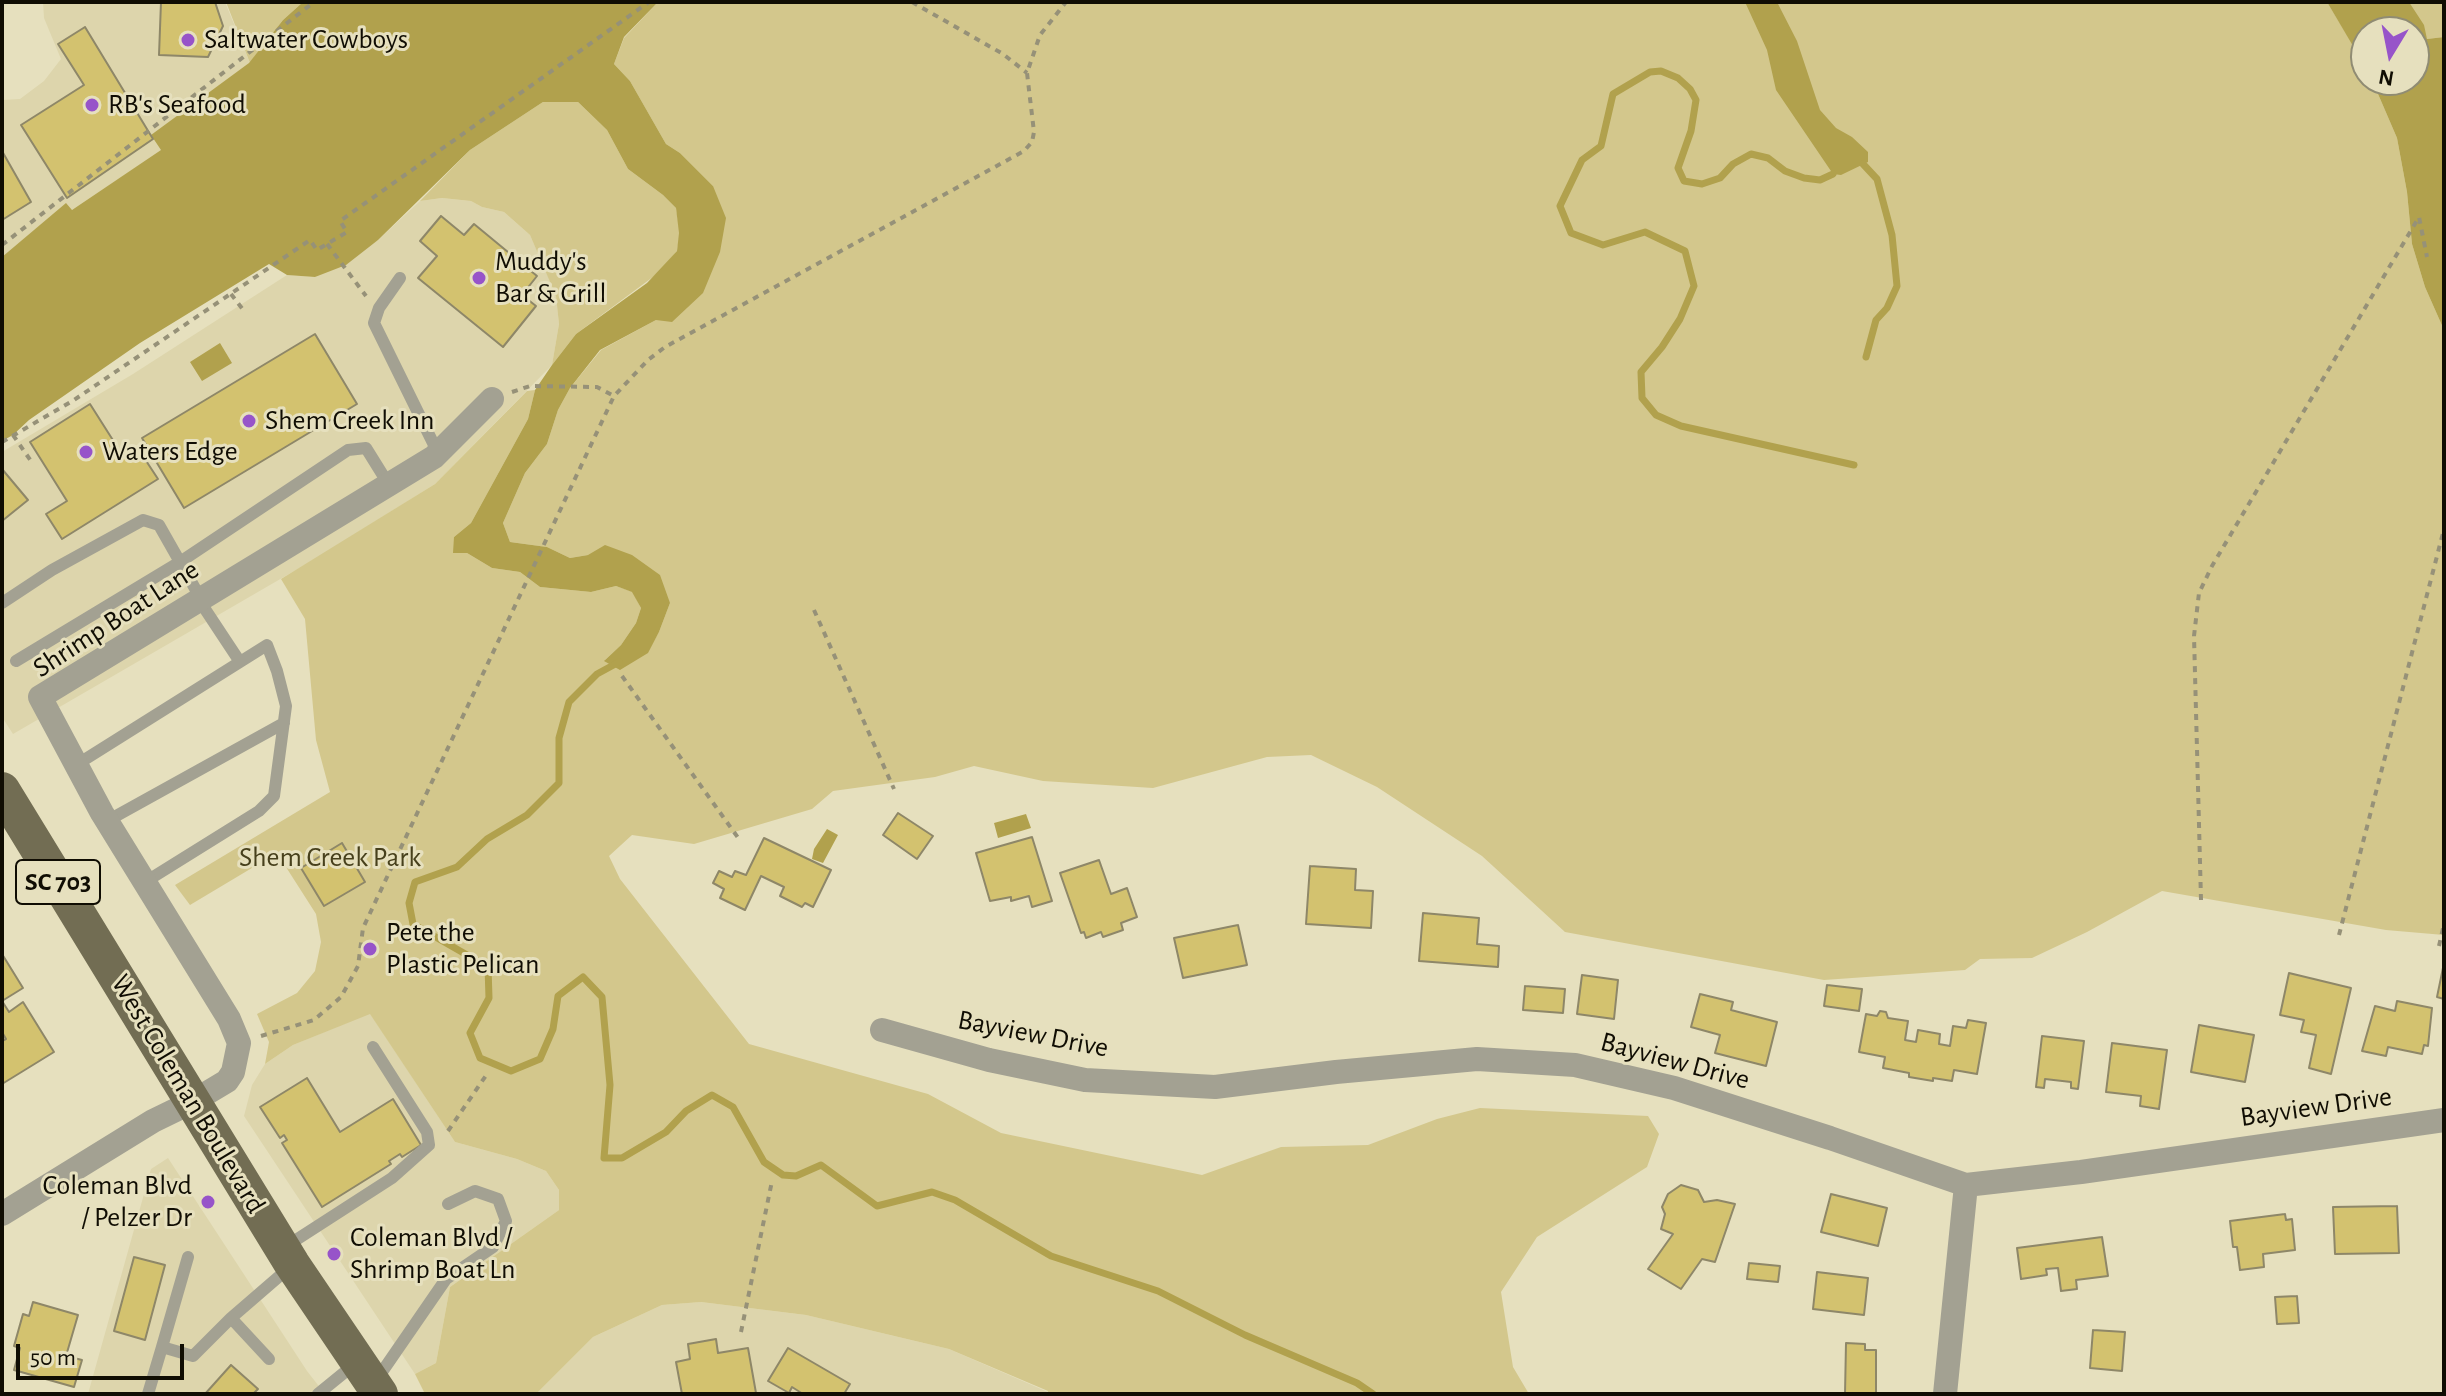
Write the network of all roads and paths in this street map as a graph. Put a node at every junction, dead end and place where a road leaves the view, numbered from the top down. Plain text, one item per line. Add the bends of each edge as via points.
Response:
1 (314, 2) edge
2 (649, 2) edge
3 (912, 2) edge
4 (1066, 2) edge
5 (1027, 73) junction
6 (327, 244) junction
7 (2, 245) edge
8 (2427, 257) dead end
9 (400, 278) dead end
10 (359, 290) dead end
11 (231, 294) junction
12 (244, 311) dead end
13 (530, 386) dead end
14 (614, 396) junction
15 (492, 399) dead end
16 (13, 435) junction
17 (2, 442) edge
18 (438, 453) junction
19 (33, 464) dead end
20 (389, 485) junction
21 (2444, 529) edge
22 (180, 562) junction
23 (200, 599) junction
24 (2, 603) edge
25 (814, 610) dead end
26 (16, 661) dead end
27 (240, 662) junction
28 (622, 676) dead end
29 (284, 723) junction
30 (76, 765) junction
31 (894, 789) dead end
32 (2, 790) edge
33 (107, 821) junction
34 (739, 839) dead end
35 (145, 882) junction
36 (2201, 900) dead end
37 (2444, 924) edge
38 (2339, 935) dead end
39 (2439, 946) dead end
40 (882, 1030) dead end
41 (261, 1036) dead end
42 (373, 1047) dead end
43 (487, 1074) dead end
44 (192, 1102) junction
45 (2444, 1120) edge
46 (448, 1131) dead end
47 (772, 1181) dead end
48 (1966, 1185) junction
49 (448, 1204) dead end
50 (2, 1214) edge
51 (287, 1256) junction
52 (188, 1257) dead end
53 (231, 1318) junction
54 (741, 1332) dead end
55 (162, 1347) junction
56 (269, 1359) dead end
57 (370, 1380) edge
58 (148, 1394) edge
59 (318, 1394) edge
60 (1945, 1394) edge

1 - 7 path
2 - 6 path via 340,221 347,232
3 - 5 path
4 - 5 path via 1040,35
5 - 14 path via 1034,132 1024,151 665,347
6 - 10 path
6 - 11 path via 317,250 310,240
8 - 36 path via 2419,217 2199,593 2194,636
9 - 18 lane via 374,323
11 - 12 path
11 - 16 path
13 - 14 path via 597,387
14 - 41 path via 363,928 359,965 341,997 314,1020
15 - 18 street, Shrimp Boat Lane
16 - 17 path
16 - 19 path
18 - 20 street, Shrimp Boat Lane
20 - 22 lane via 366,448 348,450
20 - 23 street, Shrimp Boat Lane
21 - 38 path
22 - 23 lane
22 - 24 lane via 159,525 143,520
22 - 26 lane
23 - 27 lane
23 - 30 street, Shrimp Boat Lane via 40,697
25 - 31 path
27 - 29 lane via 267,645 286,706
27 - 30 lane
28 - 34 path
29 - 33 lane
29 - 35 lane via 274,796 259,811
30 - 33 street, Shrimp Boat Lane
32 - 44 main road, West Coleman Boulevard / SC 703
33 - 35 street, Shrimp Boat Lane
35 - 44 street, Shrimp Boat Lane via 239,1043 227,1081
37 - 39 path
40 - 48 street, Bayview Drive via 1085,1080 1215,1087 1477,1059 1575,1065 1674,1088
42 - 51 lane via 427,1132 429,1145
43 - 46 path
44 - 50 street, Shrimp Boat Lane
44 - 51 main road, West Coleman Boulevard / SC 703
45 - 48 street, Bayview Drive
47 - 54 path
48 - 60 street
49 - 57 lane via 475,1191 498,1199 506,1221 493,1247 446,1279
51 - 53 lane
51 - 57 main road, West Coleman Boulevard / SC 703
52 - 55 lane
53 - 55 lane via 193,1356
53 - 56 lane
55 - 58 lane
57 - 59 lane

